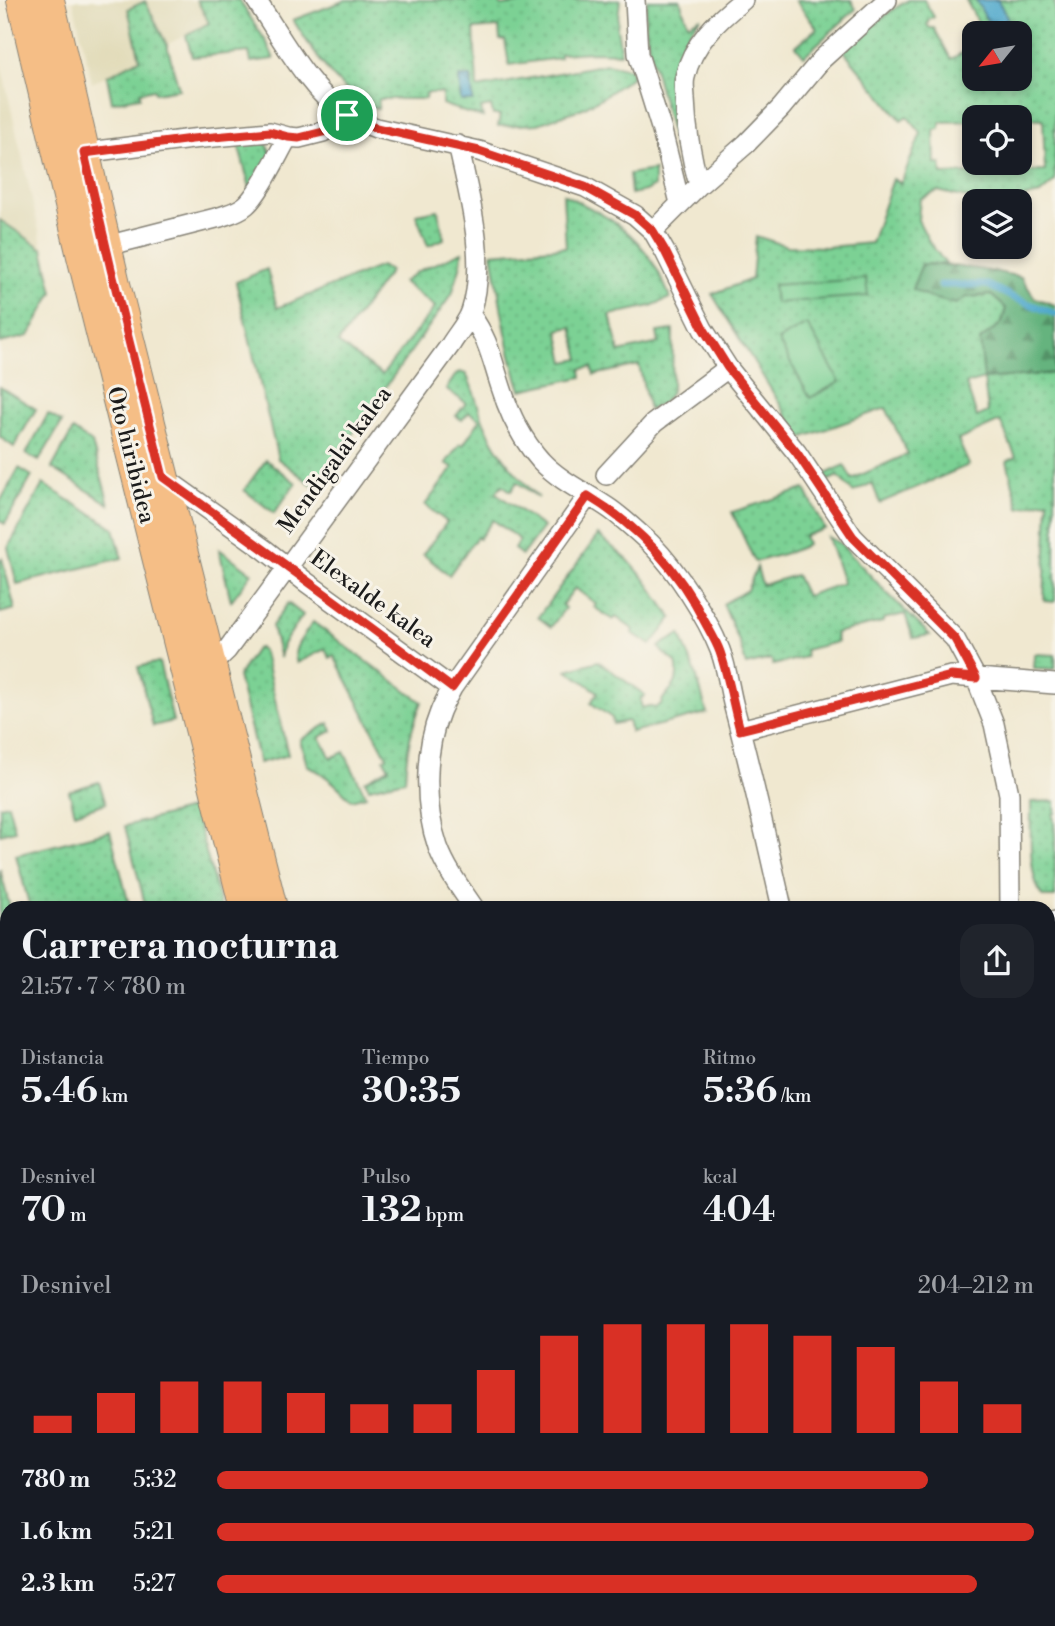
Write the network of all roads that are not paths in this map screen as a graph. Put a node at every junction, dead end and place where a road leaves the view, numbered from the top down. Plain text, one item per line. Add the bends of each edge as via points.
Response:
1 (22, 0) edge
2 (49, 0) edge
3 (256, 0) edge
4 (635, 0) edge
5 (743, 0) edge
6 (884, 1) edge
7 (347, 115) junction
8 (288, 137) junction
9 (458, 145) junction
10 (71, 155) junction
11 (699, 185) junction
12 (680, 203) junction
13 (653, 231) junction
14 (106, 249) junction
15 (470, 314) junction
16 (728, 368) junction
17 (606, 475) dead end
18 (163, 477) junction
19 (588, 496) junction
20 (287, 567) junction
21 (210, 666) junction
22 (976, 678) junction
23 (1055, 684) edge
24 (452, 688) junction
25 (740, 730) junction
26 (243, 901) edge
27 (270, 901) edge
28 (469, 901) edge
29 (780, 901) edge
30 (1010, 901) edge

1 - 10 main road, Oto hiribidea
2 - 10 main road, Oto hiribidea
3 - 7 street via 310,80
4 - 12 street via 638,54
5 - 11 street via 707,33 684,78 690,152
6 - 11 street via 822,60 746,144
7 - 8 street via 323,132
7 - 9 street via 376,128
8 - 10 street via 270,132
8 - 14 street via 260,186 234,213
9 - 13 street via 585,187 635,215
9 - 15 street, Mendigalai kalea via 476,238 478,281
10 - 14 main road, Oto hiribidea
10 - 26 main road, Oto hiribidea
11 - 12 street
12 - 13 street
13 - 16 street
14 - 18 main road, Oto hiribidea
15 - 19 street via 482,330 510,413 525,439 541,461
15 - 20 street, Mendigalai kalea
16 - 17 street via 654,423
16 - 22 street via 797,453 853,537 955,639
18 - 20 street, Elexalde kalea
18 - 21 main road, Oto hiribidea
19 - 24 street
19 - 25 street via 652,545 680,578 720,651
20 - 21 street, Mendigalai kalea via 227,650
20 - 24 street, Elexalde kalea
21 - 27 main road, Oto hiribidea
22 - 23 street
22 - 25 street via 951,676
22 - 30 street via 994,724 1009,794
24 - 28 street via 439,714 430,751 429,808 438,847
25 - 29 street

